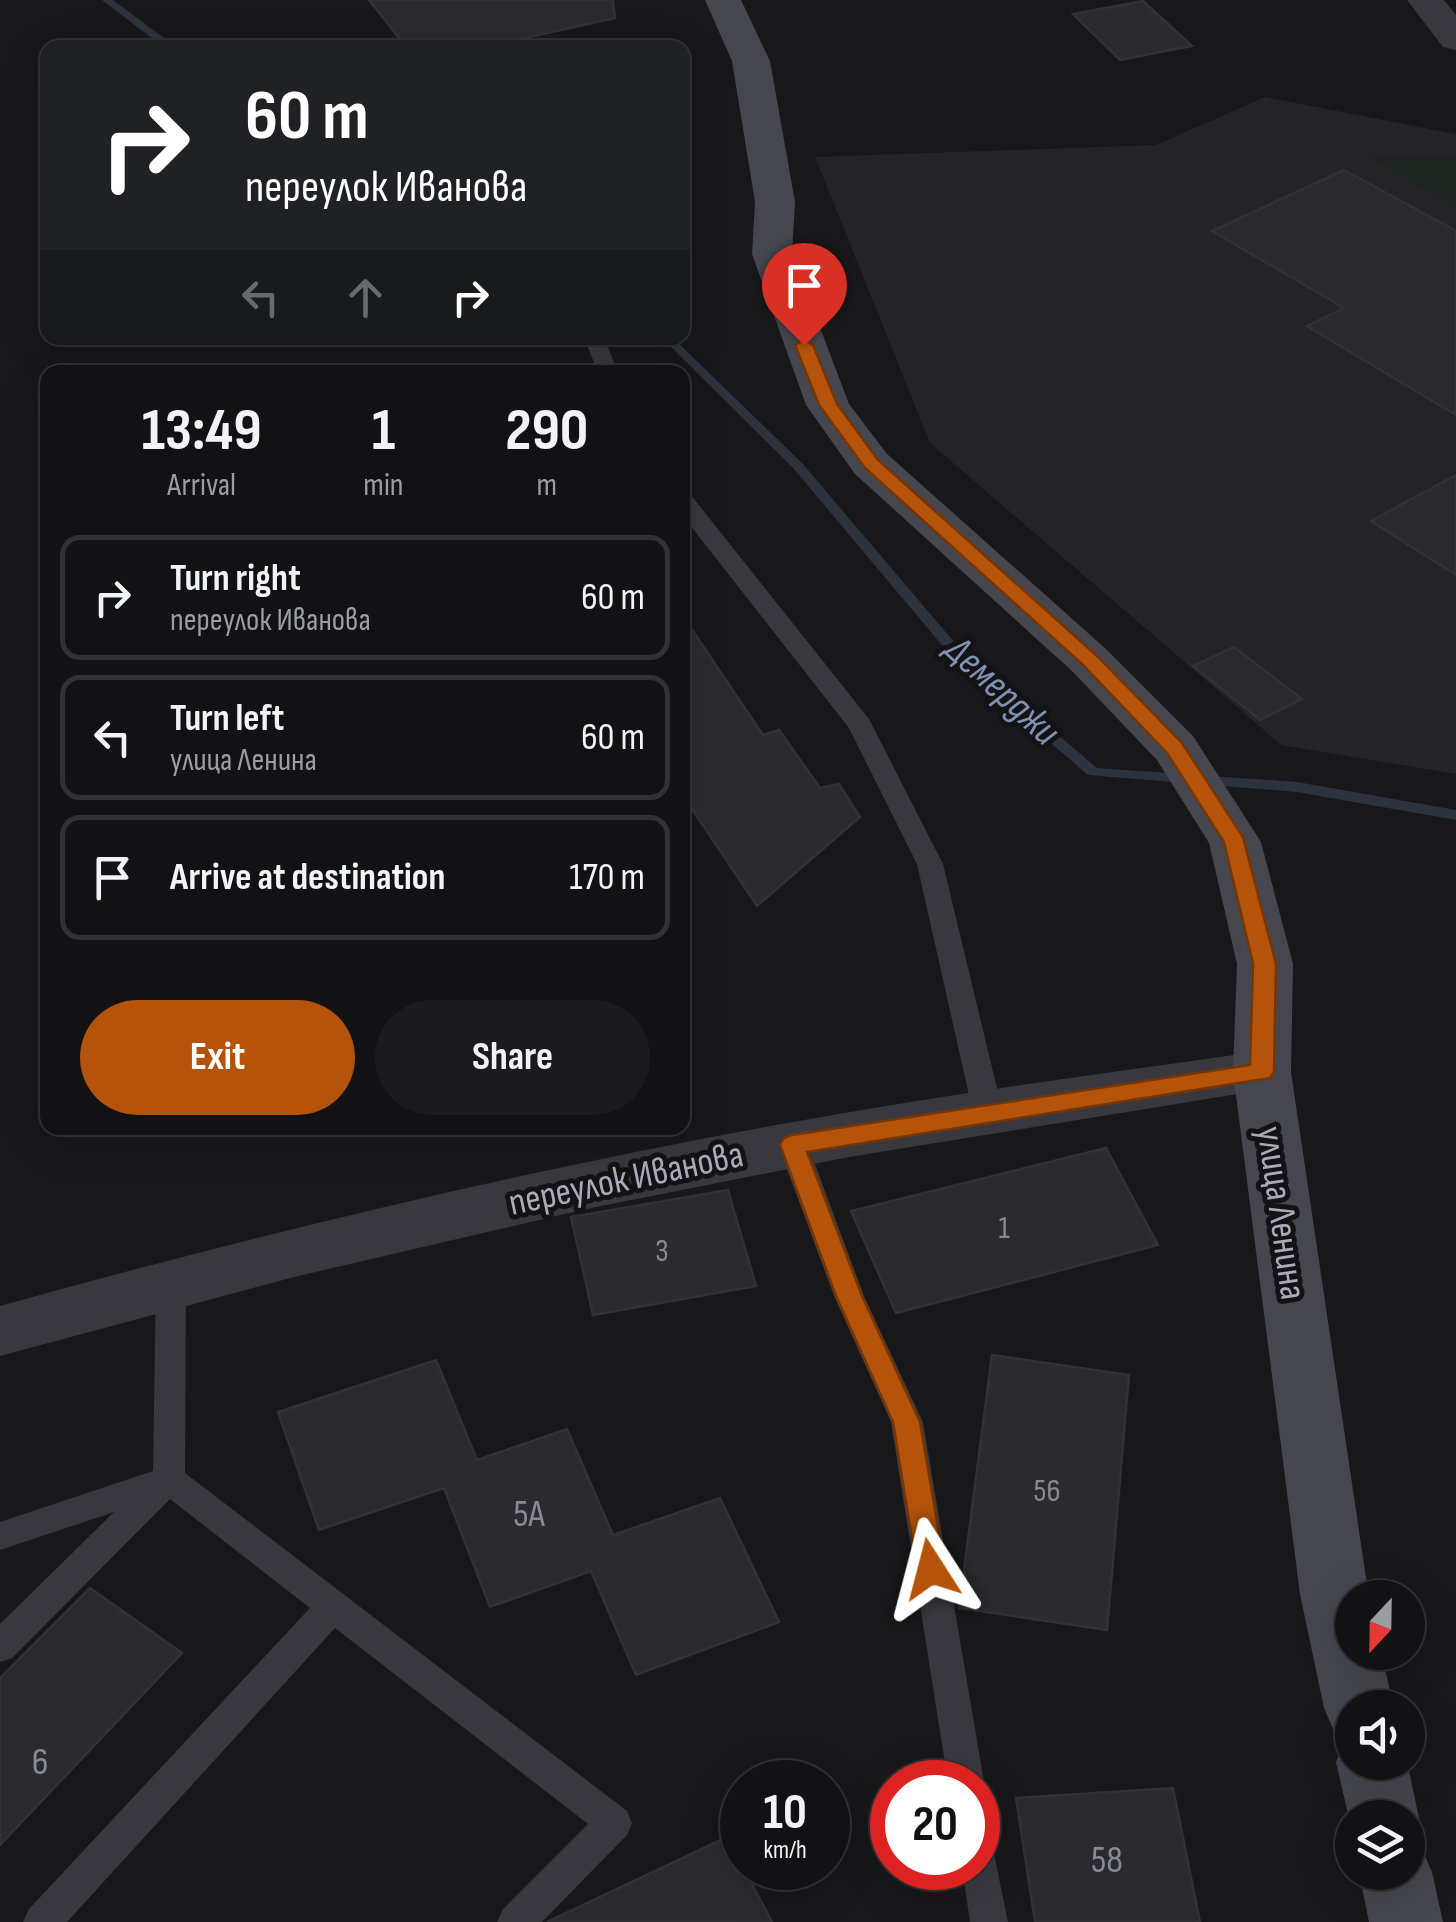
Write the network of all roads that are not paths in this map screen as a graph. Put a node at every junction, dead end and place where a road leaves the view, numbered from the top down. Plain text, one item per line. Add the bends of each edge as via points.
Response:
1 (723, 0) edge
2 (1425, 0) edge
3 (1456, 38) edge
4 (690, 509) edge
5 (1262, 1072) junction
6 (988, 1114) junction
7 (792, 1145) junction
8 (171, 1282) junction
9 (0, 1331) edge
10 (169, 1479) junction
11 (0, 1536) edge
12 (334, 1604) junction
13 (0, 1647) edge
14 (1355, 1690) edge
15 (962, 1760) edge
16 (984, 1890) edge
17 (1399, 1890) edge
18 (42, 1922) edge
19 (516, 1922) edge
20 (989, 1922) edge
21 (1406, 1922) edge

1 - 5 main road, улица Ленина via 751,61 775,202 772,254 828,405 872,464 1089,660 1174,748 1235,842 1265,964
2 - 3 street
4 - 6 lane via 860,726 930,864
5 - 6 street, переулок Иванова
5 - 14 main road, улица Ленина via 1334,1594
6 - 7 street, переулок Иванова
7 - 8 street, переулок Иванова
7 - 15 lane via 849,1296 907,1422
8 - 9 street, переулок Иванова
8 - 10 lane
10 - 11 lane
10 - 12 lane
10 - 13 lane
12 - 18 lane
12 - 19 lane via 614,1823
16 - 20 lane
17 - 21 main road

